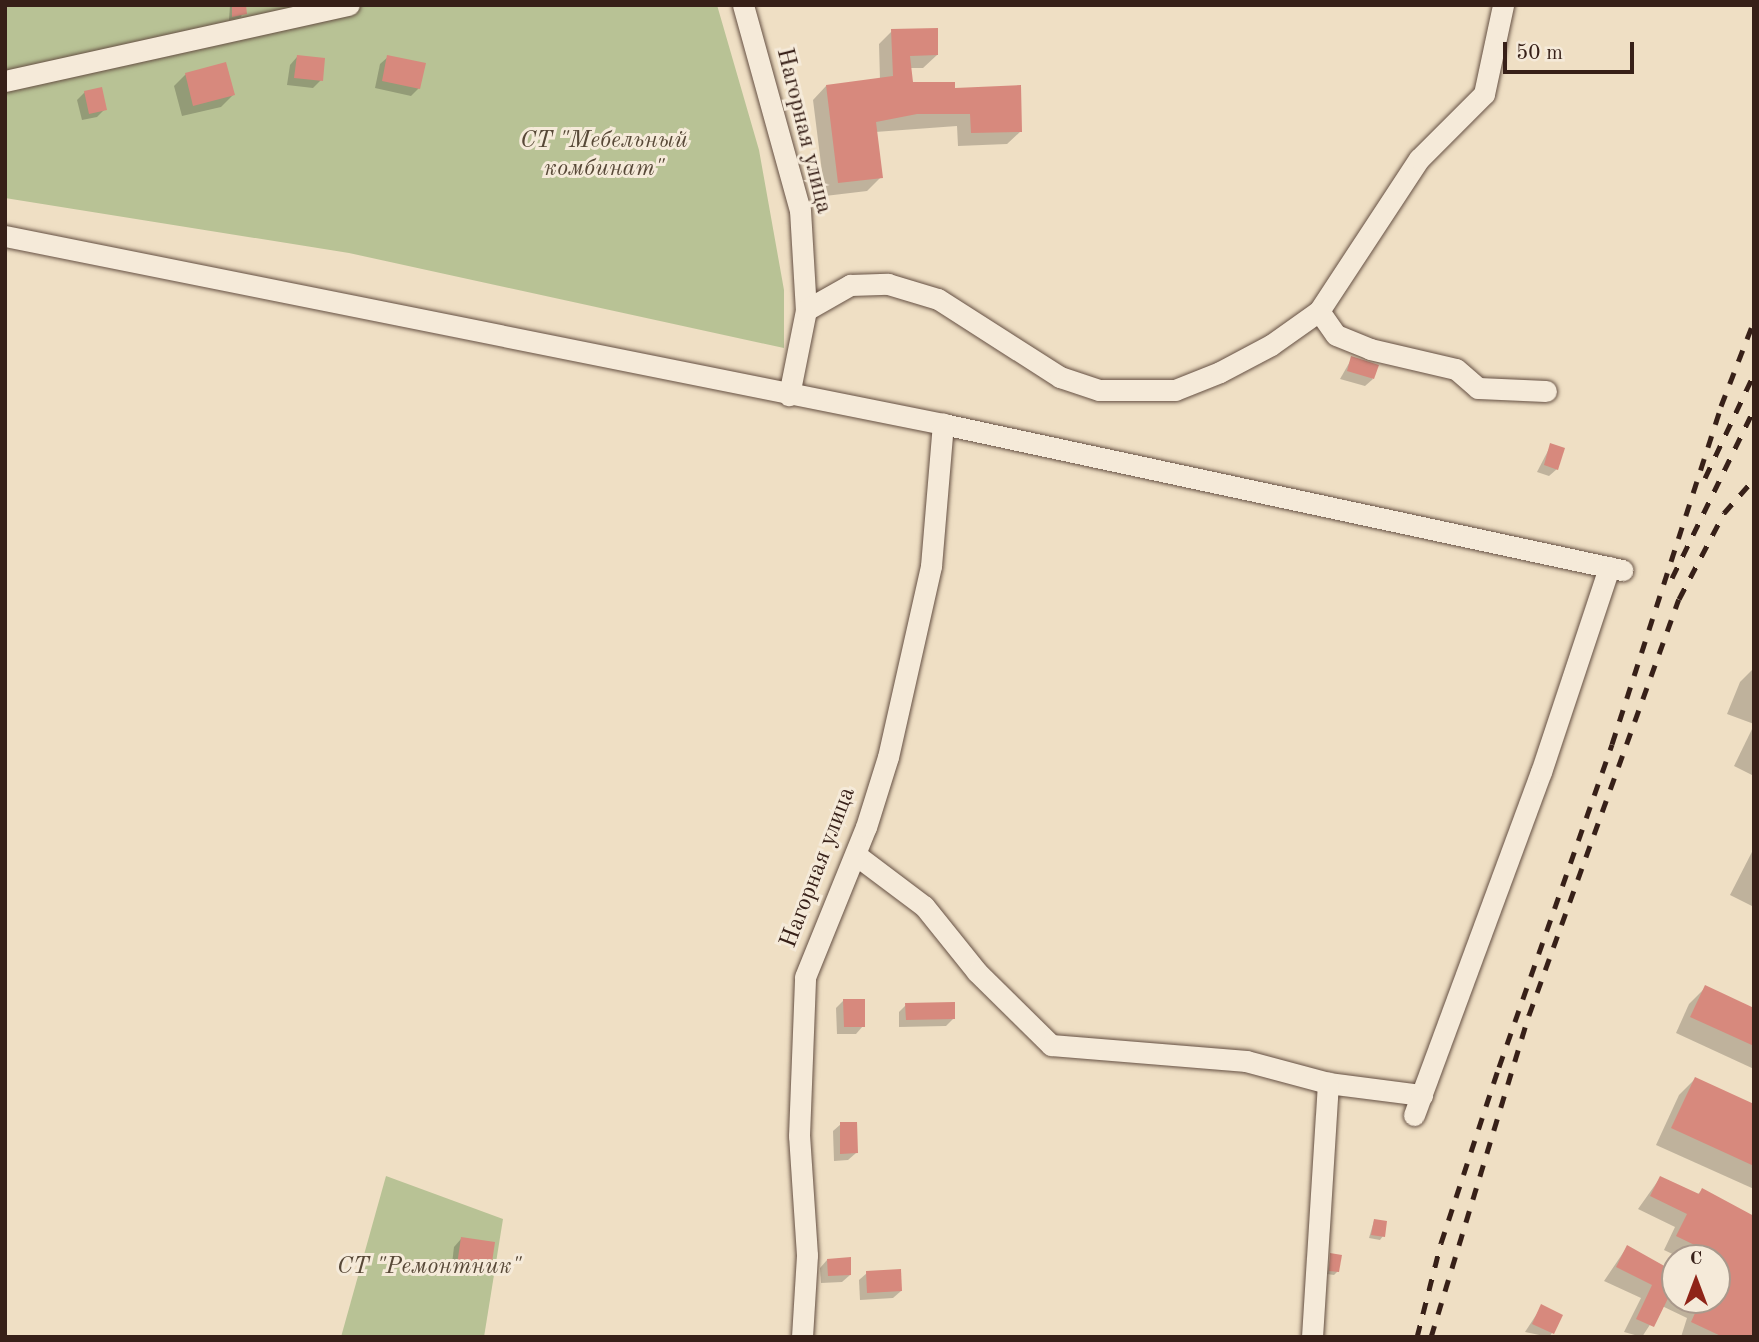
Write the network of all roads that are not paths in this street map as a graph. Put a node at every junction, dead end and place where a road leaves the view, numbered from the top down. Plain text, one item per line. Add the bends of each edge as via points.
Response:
1 (349, 5) edge
2 (743, 5) edge
3 (1503, 5) edge
4 (5, 80) edge
5 (5, 236) edge
6 (806, 310) junction
7 (1318, 311) junction
8 (1546, 391) dead end
9 (789, 395) junction
10 (943, 425) junction
11 (856, 855) junction
12 (1328, 1083) junction
13 (1422, 1095) junction
14 (1414, 1115) dead end
15 (802, 1337) edge
16 (1312, 1337) edge

1 - 4 street
2 - 6 street, Нагорная улица via 800,210
3 - 7 street via 1483,94 1419,159
5 - 9 street
6 - 7 street via 827,294 850,285 888,284 938,299 1060,377 1099,390 1134,392 1175,390 1220,372 1271,345
6 - 9 street, Нагорная улица
7 - 8 street via 1336,335 1370,349 1456,369 1478,388
9 - 10 street
10 - 11 street, Нагорная улица via 931,566 888,757
10 - 13 street via 1616,569
11 - 12 street via 924,905 977,972 1051,1045 1247,1061
11 - 15 street, Нагорная улица via 805,977 799,1136 807,1255
12 - 13 street
12 - 16 street
13 - 14 street

